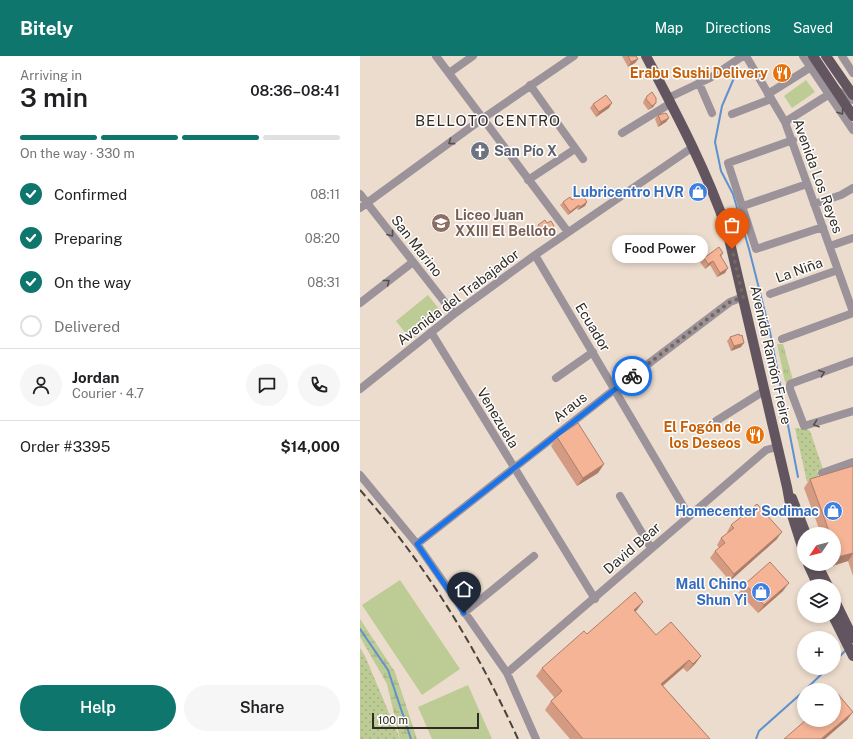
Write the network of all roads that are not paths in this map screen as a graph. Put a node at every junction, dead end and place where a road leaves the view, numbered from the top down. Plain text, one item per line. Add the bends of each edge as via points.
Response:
1 (436, 56) edge
2 (473, 56) edge
3 (574, 56) edge
4 (646, 56) edge
5 (744, 56) edge
6 (803, 56) edge
7 (813, 56) edge
8 (826, 56) edge
9 (842, 56) edge
10 (811, 67) junction
11 (449, 73) junction
12 (853, 73) edge
13 (699, 83) junction
14 (530, 86) junction
15 (832, 92) junction
16 (853, 95) edge
17 (770, 97) junction
18 (669, 100) junction
19 (853, 100) edge
20 (712, 112) dead end
21 (732, 114) dead end
22 (853, 116) edge
23 (482, 119) junction
24 (785, 122) junction
25 (853, 130) edge
26 (622, 133) dead end
27 (793, 140) junction
28 (693, 147) junction
29 (575, 149) junction
30 (583, 159) dead end
31 (528, 180) junction
32 (807, 184) junction
33 (853, 188) edge
34 (360, 194) edge
35 (814, 204) junction
36 (363, 206) edge
37 (743, 206) junction
38 (823, 227) junction
39 (568, 232) junction
40 (853, 238) edge
41 (830, 246) junction
42 (535, 255) junction
43 (413, 262) junction
44 (838, 270) junction
45 (770, 294) dead end
46 (743, 297) junction
47 (360, 304) edge
48 (853, 313) edge
49 (454, 314) junction
50 (431, 332) junction
51 (782, 339) dead end
52 (593, 352) junction
53 (853, 361) edge
54 (556, 378) dead end
55 (360, 389) edge
56 (615, 389) junction
57 (764, 391) junction
58 (853, 411) edge
59 (716, 421) dead end
60 (777, 447) junction
61 (853, 462) edge
62 (513, 467) junction
63 (822, 473) dead end
64 (360, 475) edge
65 (787, 487) junction
66 (620, 496) dead end
67 (689, 516) junction
68 (804, 527) edge
69 (797, 531) edge
70 (417, 544) junction
71 (651, 548) junction
72 (534, 556) dead end
73 (595, 598) junction
74 (464, 613) junction
75 (841, 618) edge
76 (837, 623) edge
77 (851, 645) edge
78 (853, 656) edge
79 (507, 674) junction
80 (536, 739) edge

1 - 11 street
2 - 11 street
3 - 14 street
4 - 18 main road, Avenida Ramón Freire
5 - 13 street
5 - 17 street, Avenida Los Reyes
6 - 10 street
7 - 15 main road
8 - 16 main road
9 - 12 street
10 - 15 street
10 - 17 street
11 - 23 street
13 - 18 street
13 - 20 street
14 - 23 street
14 - 29 street
15 - 19 street
15 - 22 main road
15 - 24 street
15 -> 25 street
17 - 21 street
17 - 24 street, Avenida Los Reyes
18 - 26 street
18 - 28 main road, Avenida Ramón Freire
23 - 31 street
23 -> 36 street
24 - 27 street, Avenida Los Reyes
27 - 32 street, Avenida Los Reyes
27 - 37 street via 728,163
28 - 39 street, Avenida del Trabajador
28 - 46 main road, Avenida Ramón Freire via 727,230
29 - 30 street
29 - 31 street
31 - 39 street
32 - 35 street, Avenida Los Reyes
32 - 37 street
33 - 35 street
34 - 36 street, San Marino
35 - 38 street, Avenida Los Reyes
36 -> 43 street, San Marino
37 - 38 street via 756,249
38 - 41 street, Avenida Los Reyes
39 - 42 street, Avenida del Trabajador
40 - 41 street
41 - 44 street, Avenida Los Reyes
42 - 49 street, Avenida del Trabajador
42 - 52 street, Ecuador
47 -> 43 street
43 - 49 street, San Marino
44 - 45 street, La Niña
44 - 48 street, Avenida Los Reyes
46 - 56 street, Araus via 730,302
46 - 57 main road, Avenida Ramón Freire
48 - 51 street
49 - 50 street, Avenida del Trabajador
50 - 55 street, Avenida del Trabajador
50 - 62 street, Venezuela
52 - 54 street
52 - 56 street, Ecuador
58 -> 53 street via 804,426 790,389 790,384
56 - 62 street, Araus
56 - 67 street, Ecuador
57 - 59 street
57 - 60 main road, Avenida Ramón Freire
60 - 65 main road, Avenida Ramón Freire
60 - 67 street, David Bear via 766,450
61 - 63 street
62 - 70 street, Araus
62 - 73 street, Venezuela
64 - 70 street
65 - 68 main road, Avenida Ramón Freire
65 - 69 main road, Avenida Ramón Freire
66 - 71 street
67 - 71 street, David Bear
70 - 74 street
71 - 73 street, David Bear
72 - 74 street
73 - 79 street, David Bear
74 - 79 street
75 - 77 main road
76 - 77 main road
77 - 78 main road
79 - 80 street

